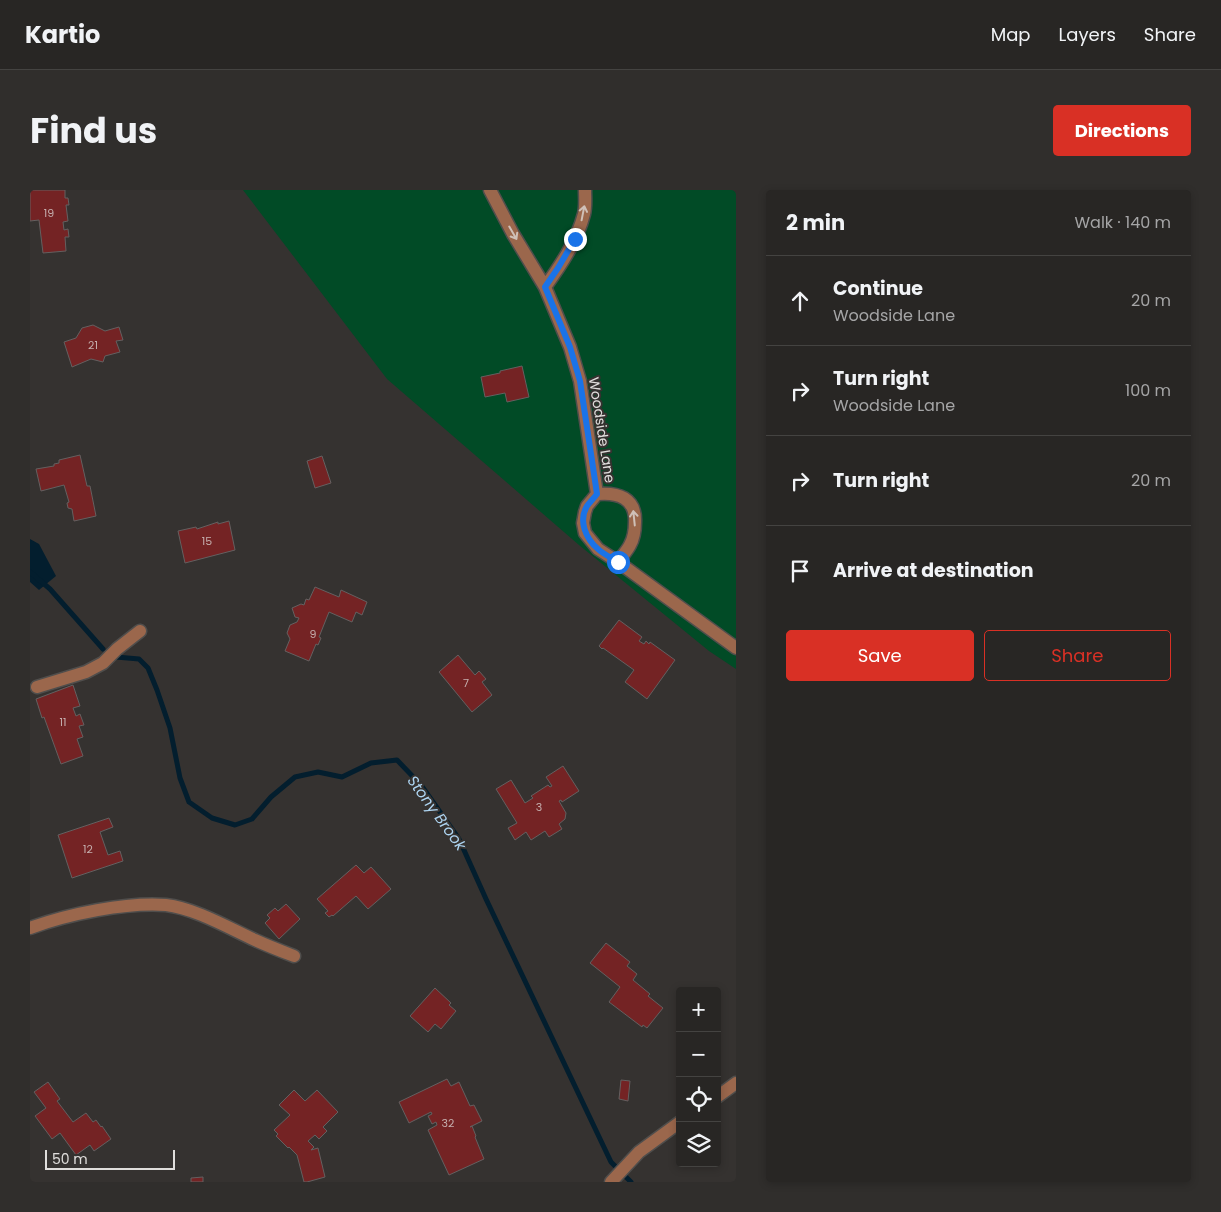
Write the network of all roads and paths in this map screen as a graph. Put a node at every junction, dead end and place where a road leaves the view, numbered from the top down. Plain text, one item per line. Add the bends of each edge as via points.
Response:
1 (490, 190) edge
2 (585, 190) edge
3 (545, 287) junction
4 (597, 494) junction
5 (618, 562) junction
6 (140, 631) dead end
7 (736, 648) edge
8 (37, 687) dead end
9 (30, 928) edge
10 (294, 956) dead end
11 (736, 1083) edge
12 (721, 1094) edge
13 (676, 1125) edge
14 (612, 1181) edge

1 -> 3 street, Woodside Lane
3 -> 2 street via 575,239 584,212
3 - 4 street, Woodside Lane via 580,381
4 - 5 street, Woodside Lane via 584,512 585,533 598,550
5 -> 4 street, Woodside Lane via 630,546 636,514 628,500 619,495
5 - 7 street, Woodside Lane
6 - 8 street via 103,663 86,672
9 - 10 street via 127,905 167,905 204,916
11 - 12 street
13 - 14 street via 639,1152

